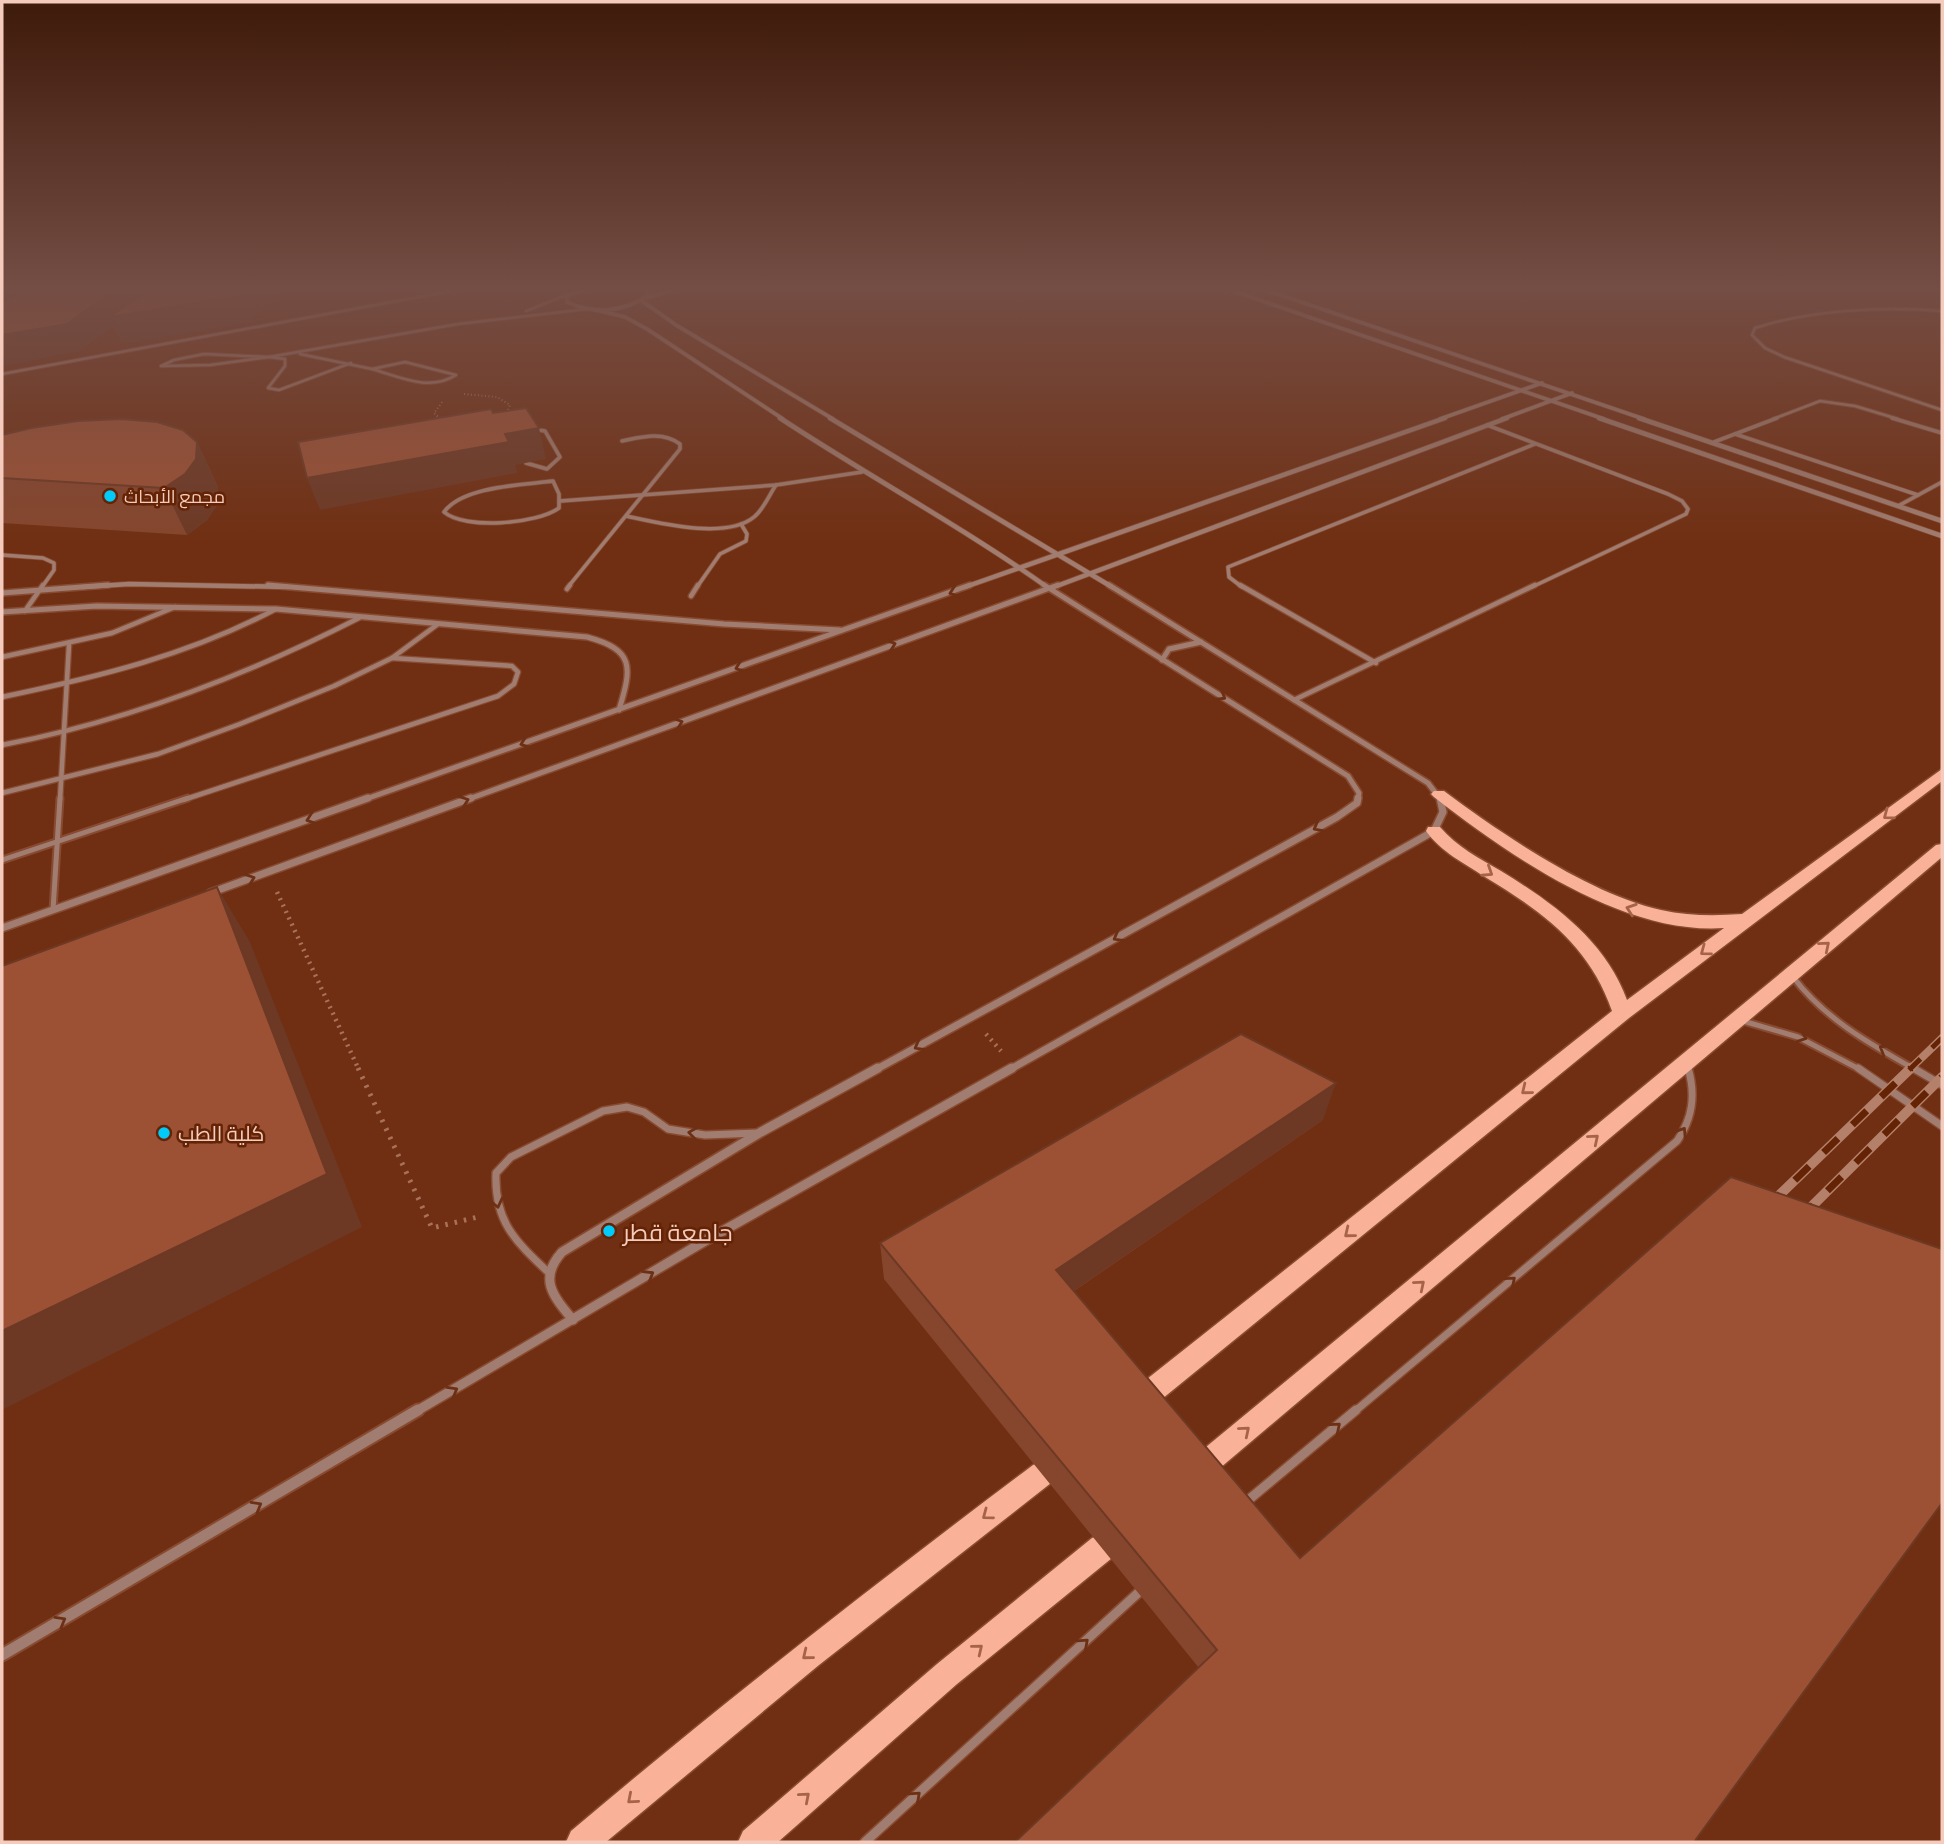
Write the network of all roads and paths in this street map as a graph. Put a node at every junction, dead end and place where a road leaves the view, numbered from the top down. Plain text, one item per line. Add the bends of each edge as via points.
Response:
1 (280, 372) edge
2 (327, 372) edge
3 (384, 372) edge
4 (444, 372) edge
5 (712, 372) edge
6 (754, 372) edge
7 (1470, 372) edge
8 (1509, 372) edge
9 (1829, 372) edge
10 (1542, 383) junction
11 (1522, 390) junction
12 (1572, 393) junction
13 (457, 396) dead end
14 (450, 398) dead end
15 (1552, 401) junction
16 (1942, 410) edge
17 (501, 416) edge
18 (441, 420) junction
19 (448, 422) edge
20 (432, 424) edge
21 (1487, 425) junction
22 (524, 430) edge
23 (1942, 433) edge
24 (1734, 434) junction
25 (622, 441) dead end
26 (1714, 442) junction
27 (1535, 444) junction
28 (526, 463) edge
29 (862, 472) junction
30 (1942, 482) edge
31 (776, 485) junction
32 (643, 495) junction
33 (1919, 495) junction
34 (560, 501) junction
35 (1898, 506) junction
36 (1910, 510) junction
37 (626, 516) junction
38 (1894, 519) junction
39 (1942, 521) edge
40 (741, 524) junction
41 (1942, 536) edge
42 (1058, 554) junction
43 (2, 555) edge
44 (1018, 569) junction
45 (1089, 573) junction
46 (567, 589) dead end
47 (1049, 589) junction
48 (39, 590) junction
49 (2, 593) edge
50 (691, 596) dead end
51 (177, 606) junction
52 (276, 609) junction
53 (25, 611) junction
54 (2, 612) edge
55 (359, 618) junction
56 (438, 624) junction
57 (844, 630) junction
58 (1201, 642) junction
59 (69, 645) junction
60 (2, 656) edge
61 (392, 658) junction
62 (1163, 660) junction
63 (1376, 663) junction
64 (67, 684) junction
65 (2, 697) edge
66 (1294, 699) junction
67 (619, 710) junction
68 (64, 732) junction
69 (2, 745) edge
70 (1942, 774) edge
71 (60, 780) junction
72 (2, 793) edge
73 (1439, 794) junction
74 (1434, 831) junction
75 (56, 842) junction
76 (1942, 849) edge
77 (2, 860) edge
78 (268, 872) junction
79 (217, 891) junction
80 (205, 895) edge
81 (213, 898) edge
82 (52, 910) junction
83 (1746, 920) junction
84 (2, 928) edge
85 (1792, 974) junction
86 (1622, 1013) junction
87 (971, 1017) junction
88 (1736, 1020) junction
89 (1686, 1062) junction
90 (1015, 1067) junction
91 (1942, 1085) edge
92 (1942, 1126) edge
93 (761, 1132) junction
94 (498, 1211) junction
95 (548, 1272) junction
96 (573, 1320) junction
97 (1135, 1405) edge
98 (1042, 1474) edge
99 (1193, 1475) edge
100 (1238, 1509) edge
101 (1102, 1548) edge
102 (1138, 1593) dead end
103 (2, 1656) edge
104 (582, 1842) edge
105 (754, 1842) edge
106 (865, 1842) edge

1 - 2 lane via 268,388 279,390
3 - 4 lane via 433,384 456,375
5 - 29 street
6 - 42 street
7 - 11 street
8 - 10 street
9 - 16 lane
10 - 11 street
10 - 12 street
11 - 15 street
11 - 42 street
12 - 15 street
12 - 26 street
13 - 17 path via 480,394 502,399 510,408
14 - 18 path via 435,409
15 - 21 street
15 - 38 street
18 - 19 path
18 - 20 path
21 - 27 lane
21 - 45 street
22 - 28 lane via 545,431 560,457 547,469
23 - 24 lane via 1855,406 1820,401
24 - 26 lane
24 - 33 lane
25 - 32 lane via 663,436 680,444 679,452
26 - 35 street
27 - 63 lane via 1228,567 1229,577 1246,590
27 - 63 lane via 1668,494 1682,502 1686,514
29 - 31 lane
29 - 44 street via 987,545
30 - 33 lane
31 - 32 lane
31 - 40 lane via 757,515
32 - 34 lane
32 - 37 lane
33 - 35 lane
34 - 34 lane via 552,515 529,520 458,520 444,512 448,504 468,495 553,481
35 - 36 street
36 - 38 street
36 - 39 street
37 - 40 lane via 678,525
37 - 46 lane
38 - 41 street
40 - 50 lane via 746,541 720,554
42 - 44 street
42 - 45 street
43 - 48 lane via 54,563
44 - 47 street
44 -> 57 street
45 - 47 street
45 - 58 street
47 - 62 street
78 -> 47 street
48 - 49 street
48 - 53 lane
48 - 57 street via 129,584 262,585
51 - 52 street
51 - 53 street
51 - 59 lane via 138,625
52 - 55 street
52 - 64 lane via 179,656
53 - 54 street
55 - 56 street
55 - 68 lane via 299,650 195,692
56 - 61 lane
56 - 67 street via 566,634 615,646 623,651 630,669
57 -> 67 street
58 - 62 street via 1169,649
58 - 66 street
59 - 60 lane
59 - 64 lane
61 - 71 lane via 334,686 158,754
61 - 75 lane via 512,666 518,672 517,680 498,696
62 -> 87 street via 1334,766 1355,785 1357,803
63 - 66 lane
64 - 65 lane
64 - 68 lane
66 - 73 street
67 -> 82 street
68 - 69 lane
68 - 71 lane
70 -> 83 main road
71 - 72 lane
71 - 75 lane
73 - 74 street via 1445,814
83 -> 73 main road via 1680,921 1608,900 1474,821
74 -> 86 main road via 1446,845 1579,936 1608,973
74 - 90 street
75 - 77 lane
75 - 82 lane
85 -> 76 main road
79 -> 78 street
78 - 94 path via 432,1228
79 - 80 street
79 - 81 lane
82 - 84 street
83 -> 86 main road
85 - 88 main road
91 -> 85 lane via 1837,1020 1802,992
86 -> 97 main road
87 - 90 path
87 -> 93 street
88 - 89 main road
88 -> 92 lane via 1814,1041
99 -> 89 main road
100 -> 89 lane via 1677,1141 1686,1128 1694,1097
96 -> 90 street
93 -> 94 lane via 705,1135 668,1129 636,1110 603,1111 511,1157 496,1173
93 - 95 street via 574,1242 552,1259
94 - 95 lane via 511,1237
95 - 96 street via 552,1291
103 -> 96 street
98 -> 104 main road via 874,1601
105 -> 101 main road via 947,1674
106 -> 102 lane

